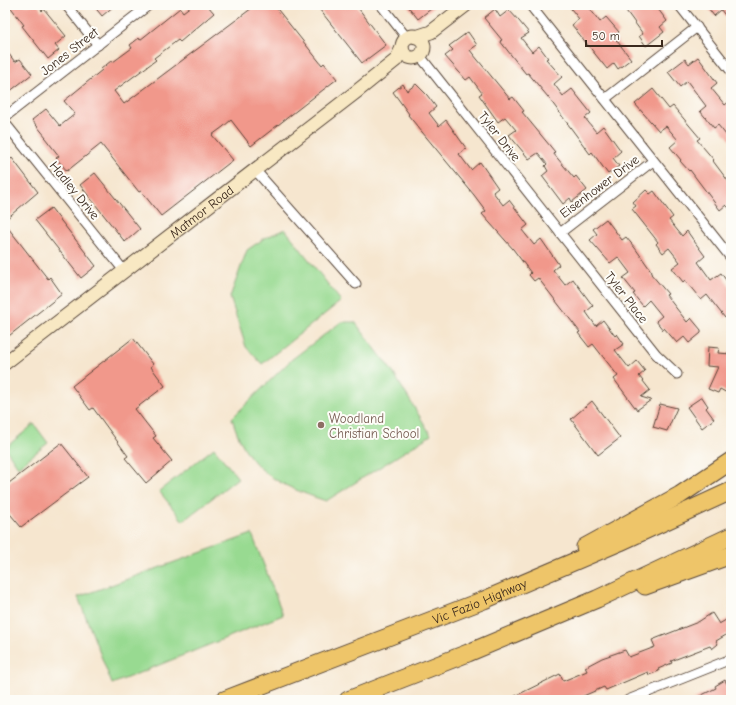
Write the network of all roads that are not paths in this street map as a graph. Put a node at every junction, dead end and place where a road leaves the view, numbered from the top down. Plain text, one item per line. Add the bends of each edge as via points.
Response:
1 (66, 5) edge
2 (149, 5) edge
3 (381, 5) edge
4 (466, 5) edge
5 (530, 5) edge
6 (679, 5) edge
7 (697, 27) junction
8 (431, 32) junction
9 (408, 41) junction
10 (98, 45) junction
11 (419, 54) junction
12 (396, 60) junction
13 (731, 71) edge
14 (605, 99) junction
15 (5, 117) edge
16 (5, 123) edge
17 (653, 161) junction
18 (256, 171) junction
19 (560, 233) junction
20 (731, 258) edge
21 (124, 272) junction
22 (356, 284) dead end
23 (5, 363) edge
24 (677, 374) dead end
25 (731, 461) edge
26 (731, 491) edge
27 (731, 536) edge
28 (731, 555) edge
29 (597, 599) junction
30 (484, 600) junction
31 (731, 659) edge
32 (224, 700) edge
33 (348, 700) edge
34 (628, 700) edge

1 - 10 street
2 - 10 street, Jones Street
3 - 9 street
4 - 8 street
5 - 14 street
6 - 7 street
7 - 13 street
7 - 14 street
8 - 9 street
8 - 11 street
9 - 11 street via 405,54
9 - 11 street via 422,41
9 - 12 street, Matmor Road
10 - 15 street, Jones Street
11 - 12 street
11 - 19 street, Tyler Drive
12 - 18 street, Matmor Road
14 - 17 street
16 - 21 street, Hadley Drive
17 - 19 street, Eisenhower Drive
17 - 20 street
18 - 21 street, Matmor Road
18 - 22 street
19 - 24 street, Tyler Place via 656,354
21 - 23 street, Matmor Road
25 - 30 highway via 646,514
26 - 30 highway, Vic Fazio Highway via 614,545
27 - 29 highway
28 - 29 highway via 641,588
29 - 33 highway
30 - 32 highway, Vic Fazio Highway
31 - 34 street

